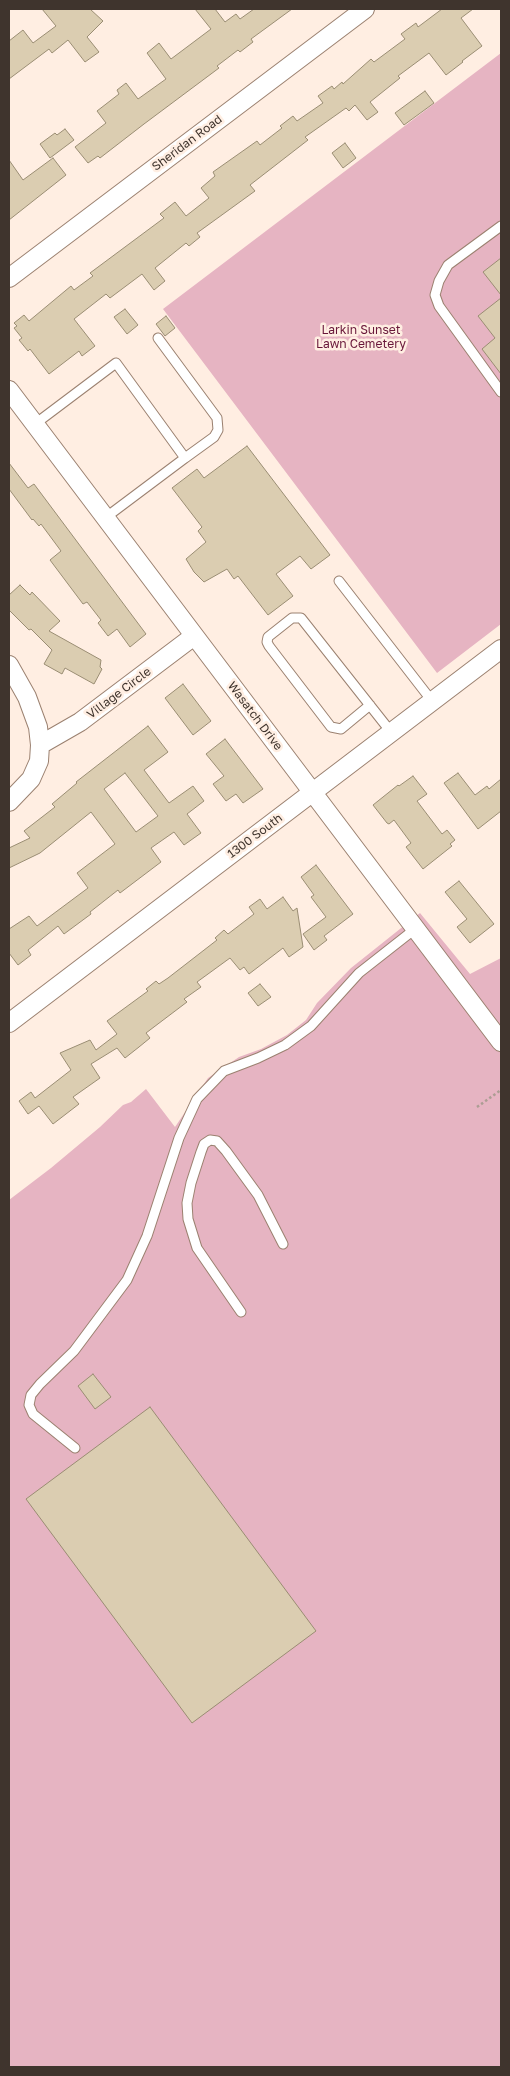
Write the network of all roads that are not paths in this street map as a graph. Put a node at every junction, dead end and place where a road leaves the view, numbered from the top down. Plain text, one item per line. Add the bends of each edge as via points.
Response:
1 (365, 9) edge
2 (501, 226) edge
3 (9, 278) edge
4 (158, 338) dead end
5 (9, 390) edge
6 (501, 392) edge
7 (35, 424) junction
8 (185, 458) junction
9 (105, 518) junction
10 (339, 581) dead end
11 (194, 636) junction
12 (501, 649) edge
13 (9, 665) edge
14 (432, 701) junction
15 (370, 705) junction
16 (391, 732) junction
17 (40, 745) junction
18 (312, 793) junction
19 (9, 802) edge
20 (416, 929) junction
21 (9, 1023) edge
22 (501, 1042) edge
23 (283, 1244) dead end
24 (241, 1312) dead end
25 (76, 1448) dead end

1 - 3 street, Sheridan Road
2 - 6 lane via 448,265 435,295 439,306
4 - 8 lane via 217,418 218,430 214,436
5 - 7 street, Wasatch Drive
7 - 8 lane via 116,363
7 - 9 street, Wasatch Drive
8 - 9 lane
9 - 11 street, Wasatch Drive
10 - 14 lane
11 - 17 street, Village Circle via 80,722
11 - 18 street, Wasatch Drive
12 - 14 street, 1300 South
13 - 17 street via 27,697 38,727
14 - 16 street, 1300 South
15 - 15 lane via 301,618 292,618 268,637 269,646 331,727 341,729
15 - 16 lane
16 - 18 street, 1300 South
17 - 19 street via 39,761 31,779
18 - 20 street, Wasatch Drive
18 - 21 street, 1300 South
20 - 22 street, Wasatch Drive
20 - 25 lane via 359,973 311,1026 285,1045 224,1071 197,1099 180,1138 147,1236 127,1280 74,1351 31,1395 29,1406 33,1414
23 - 24 lane via 258,1195 226,1151 217,1141 210,1140 204,1144 191,1183 188,1219 197,1248

